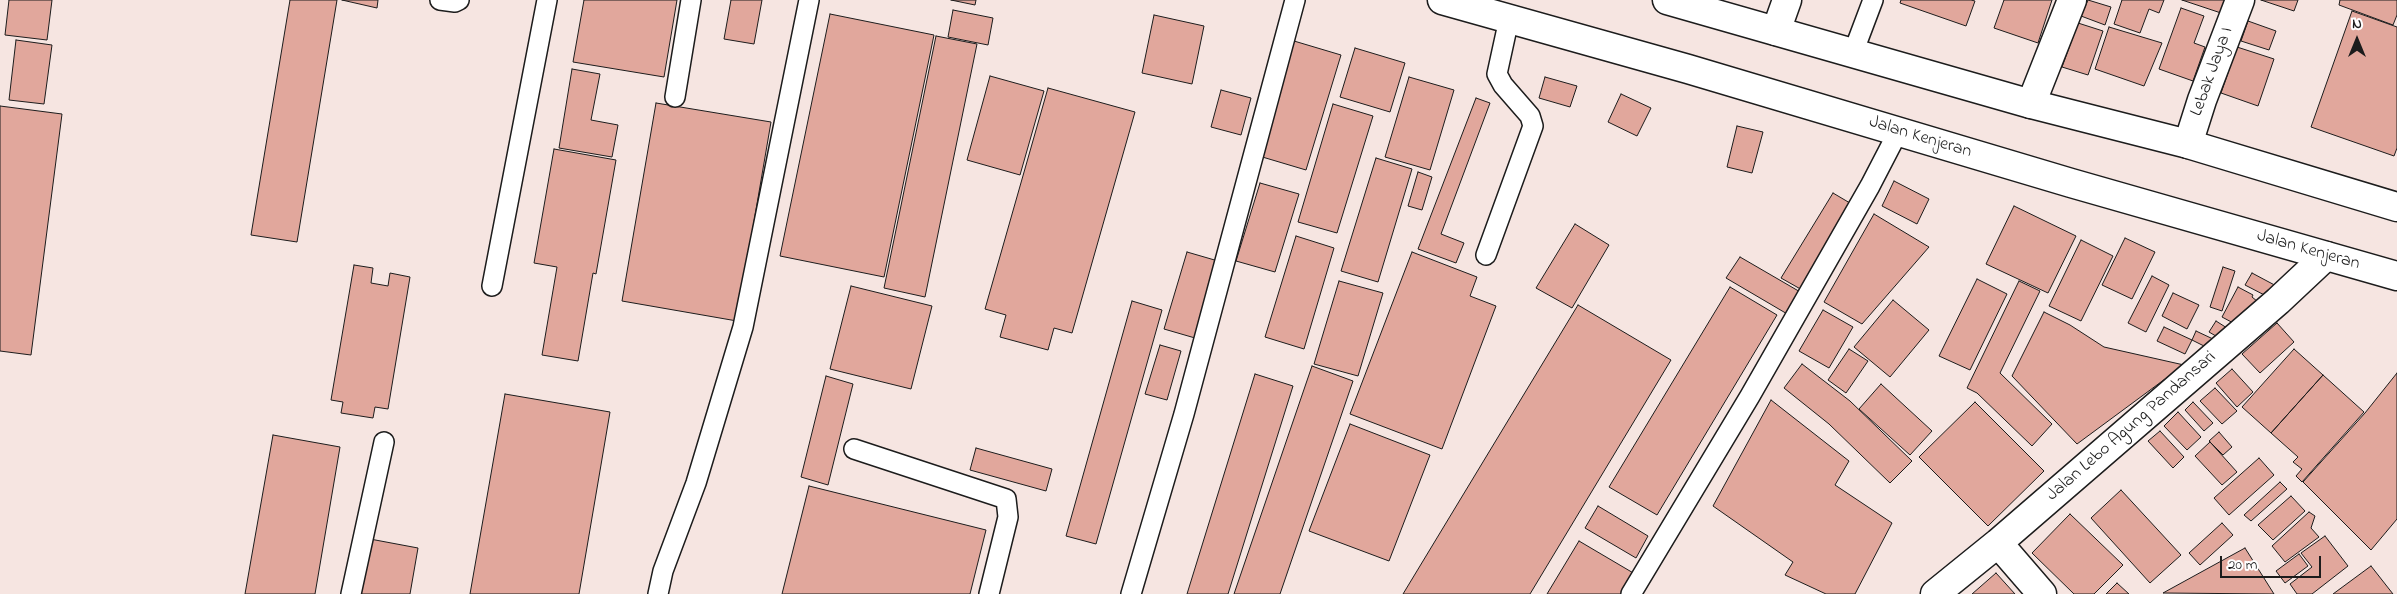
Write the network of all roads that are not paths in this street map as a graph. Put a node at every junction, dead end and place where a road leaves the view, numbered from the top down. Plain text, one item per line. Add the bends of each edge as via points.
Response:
1 (440, 0) edge
2 (458, 0) edge
3 (547, 0) edge
4 (691, 0) edge
5 (809, 0) edge
6 (1294, 0) edge
7 (1442, 0) edge
8 (1667, 0) edge
9 (1786, 0) edge
10 (1873, 0) edge
11 (2072, 0) edge
12 (2240, 0) edge
13 (1509, 19) junction
14 (1776, 32) junction
15 (1853, 53) junction
16 (675, 97) dead end
17 (2031, 104) junction
18 (1898, 132) junction
19 (2188, 144) junction
20 (2397, 206) edge
21 (1486, 255) dead end
22 (2326, 256) junction
23 (2397, 276) edge
24 (492, 286) dead end
25 (384, 442) dead end
26 (854, 450) dead end
27 (1998, 543) junction
28 (351, 594) edge
29 (658, 594) edge
30 (989, 594) edge
31 (1131, 594) edge
32 (1631, 594) edge
33 (1935, 594) edge
34 (2042, 594) edge

1 - 2 lane
3 - 24 lane
4 - 16 lane
5 - 29 lane via 743,327 696,484 663,571
6 - 31 lane via 1184,414
7 - 13 main road, Jalan Kenjeran
8 - 14 main road
9 - 14 main road
10 - 15 lane
11 - 17 main road
12 - 19 main road, Lebak Jaya I
13 - 18 main road, Jalan Kenjeran
13 - 21 lane via 1497,74 1502,85 1530,116 1533,126
14 - 15 main road
15 - 17 main road
17 - 19 main road
18 - 22 main road, Jalan Kenjeran
18 - 32 lane via 1750,396
19 - 20 main road
22 - 23 main road, Jalan Kenjeran
22 - 27 main road, Jalan Lebo Agung Pandansari
25 - 28 lane
26 - 30 lane via 1006,499 1008,518
27 - 33 main road, Jalan Lebo Agung Pandansari
27 - 34 main road

